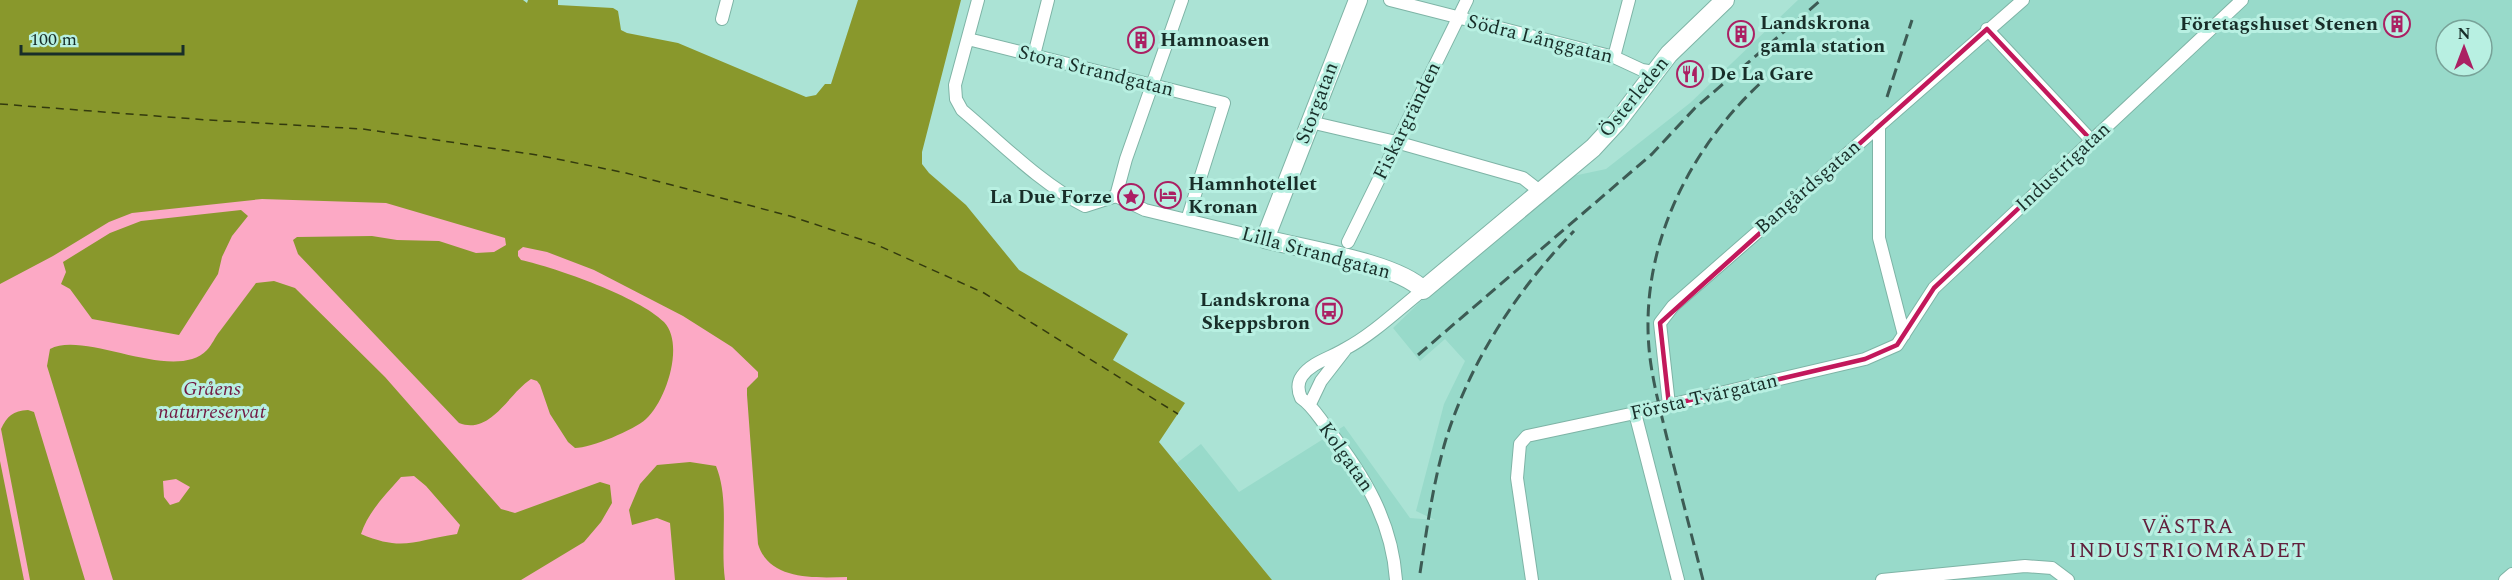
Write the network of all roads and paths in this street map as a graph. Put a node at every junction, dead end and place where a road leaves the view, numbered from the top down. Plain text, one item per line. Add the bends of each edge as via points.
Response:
1 (727, 0) edge
2 (978, 0) edge
3 (1048, 0) edge
4 (1182, 0) edge
5 (1358, 0) edge
6 (1390, 0) edge
7 (1467, 0) edge
8 (1629, 0) edge
9 (1725, 0) edge
10 (2022, 0) edge
11 (2241, 0) edge
12 (1459, 18) junction
13 (722, 19) dead end
14 (1987, 29) junction
15 (968, 39) junction
16 (1034, 55) junction
17 (1614, 57) junction
18 (1654, 72) junction
19 (1153, 85) junction
20 (1310, 122) junction
21 (1879, 124) junction
22 (2091, 140) junction
23 (1396, 142) junction
24 (1541, 192) junction
25 (1116, 196) junction
26 (1187, 220) junction
27 (1265, 239) junction
28 (1348, 242) dead end
29 (1423, 290) junction
30 (1901, 340) junction
31 (1346, 349) junction
32 (1310, 404) junction
33 (1669, 405) junction
34 (1635, 413) junction
35 (2512, 574) edge
36 (1396, 580) edge
37 (1532, 580) edge
38 (1678, 580) edge
39 (1882, 580) edge
40 (2068, 580) edge
41 (2505, 580) edge

1 - 13 street
2 - 15 street
3 - 16 street
4 - 19 street
5 - 20 street, Storgatan
6 - 12 street, Södra Långgatan
7 - 12 street, Fiskargränden
8 - 17 street
9 - 18 street, Österleden via 1685,36
10 - 14 street, Bangårdsgatan
11 - 22 street, Industrigatan
12 - 17 street, Södra Långgatan
12 - 23 street, Fiskargränden
14 - 21 street, Bangårdsgatan
14 - 22 street
15 - 16 street, Stora Strandgatan
15 - 25 street via 955,85 962,110 1070,199 1085,206
16 - 19 street, Stora Strandgatan
17 - 18 street, Södra Långgatan
18 - 24 street, Österleden via 1593,148
19 - 25 street
19 - 26 street, Stora Strandgatan via 1224,103
20 - 23 street
20 - 27 street, Storgatan
21 - 30 street via 1879,238
21 - 33 street, Bangårdsgatan via 1673,306 1660,323
22 - 30 street, Industrigatan via 1934,288
23 - 24 street via 1523,178
23 - 28 street, Fiskargränden
24 - 29 street
25 - 26 street, Lilla Strandgatan via 1145,210
26 - 27 street, Lilla Strandgatan
27 - 29 street, Lilla Strandgatan via 1360,261 1418,284
29 - 31 street, Kolgatan
30 - 33 street, Första Tvärgatan via 1865,359
31 - 32 street, Kolgatan via 1321,381
31 - 32 street, Kolgatan via 1324,358 1302,376 1300,398
32 - 36 street, Kolgatan via 1373,494 1393,551
33 - 34 street, Första Tvärgatan
34 - 37 street, Första Tvärgatan via 1527,436 1520,444 1517,478
34 - 38 street
35 - 41 street
39 - 40 street via 2039,566 2052,568

